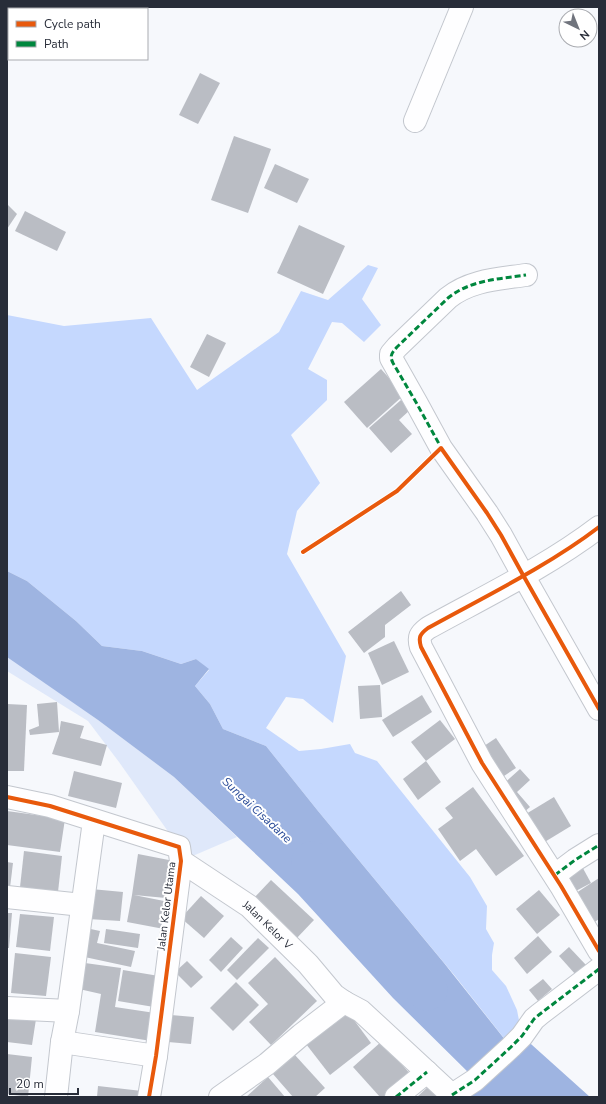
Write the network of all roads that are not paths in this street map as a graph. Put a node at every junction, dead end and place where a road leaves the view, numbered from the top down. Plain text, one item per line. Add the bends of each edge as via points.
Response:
1 (462, 7) edge
2 (415, 121) dead end
3 (526, 275) dead end
4 (599, 527) edge
5 (523, 576) junction
6 (599, 709) edge
7 (7, 797) edge
8 (94, 821) junction
9 (599, 845) edge
10 (181, 861) junction
11 (555, 875) junction
12 (7, 897) edge
13 (82, 905) junction
14 (599, 951) edge
15 (599, 969) edge
16 (344, 1002) junction
17 (7, 1008) edge
18 (68, 1011) junction
19 (62, 1042) junction
20 (156, 1056) junction
21 (427, 1072) junction
22 (453, 1096) edge
23 (56, 1097) edge
24 (149, 1097) edge
25 (220, 1097) edge
26 (396, 1097) edge

1 - 2 street
3 - 5 street via 478,282 456,291 391,354 393,363 441,448 487,513
4 - 5 street
5 - 6 street
5 - 11 street via 428,628 419,640 420,647 482,763
7 - 8 street, Jalan Kelor Utama via 50,806
8 - 10 street, Jalan Kelor Utama via 179,848
8 - 13 street
9 - 11 street
10 - 16 street, Jalan Kelor V via 249,906 308,964 334,995
10 - 20 street, Jalan Kelor Utama
11 - 14 street
12 - 13 street
13 - 18 street
15 - 22 street via 540,1014 522,1036 475,1080
16 - 21 street, Jalan Kelor V via 361,1011
16 - 25 street via 267,1064
17 - 18 street
18 - 19 street
19 - 20 street
19 - 23 street
20 - 24 street, Jalan Kelor Utama
21 - 22 street, Jalan Kelor V
21 - 26 street

